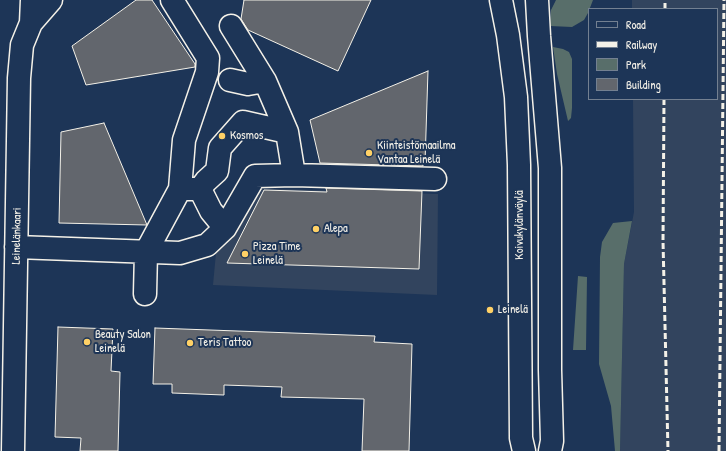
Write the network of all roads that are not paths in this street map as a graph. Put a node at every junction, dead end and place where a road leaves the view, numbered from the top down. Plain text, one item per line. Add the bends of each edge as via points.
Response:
1 (32, 0) edge
2 (51, 0) edge
3 (172, 0) edge
4 (501, 0) edge
5 (537, 0) edge
6 (31, 23) junction
7 (231, 26) dead end
8 (219, 76) junction
9 (265, 81) junction
10 (287, 132) junction
11 (294, 175) junction
12 (435, 179) dead end
13 (190, 189) junction
14 (225, 228) junction
15 (16, 247) junction
16 (146, 252) junction
17 (145, 294) dead end
18 (13, 451) edge
19 (524, 451) edge
20 (550, 451) edge

1 - 6 street, Leinelänkaari
2 - 6 street, Leinelänkaari
3 - 8 street
4 - 19 street, Koivukylänväylä via 516,97 519,165 521,438
5 - 20 street via 550,168
6 - 15 street, Leinelänkaari via 22,45 19,78
7 - 9 street
8 - 9 street via 238,83
8 - 13 street via 184,140
9 - 10 street
10 - 11 street
10 - 13 street via 243,122 220,148 217,171 206,181
11 - 12 street
11 - 14 street via 256,176
13 - 14 street
13 - 16 street
14 - 16 street via 207,245 180,253
15 - 16 street
15 - 18 street, Leinelänkaari
16 - 17 street

